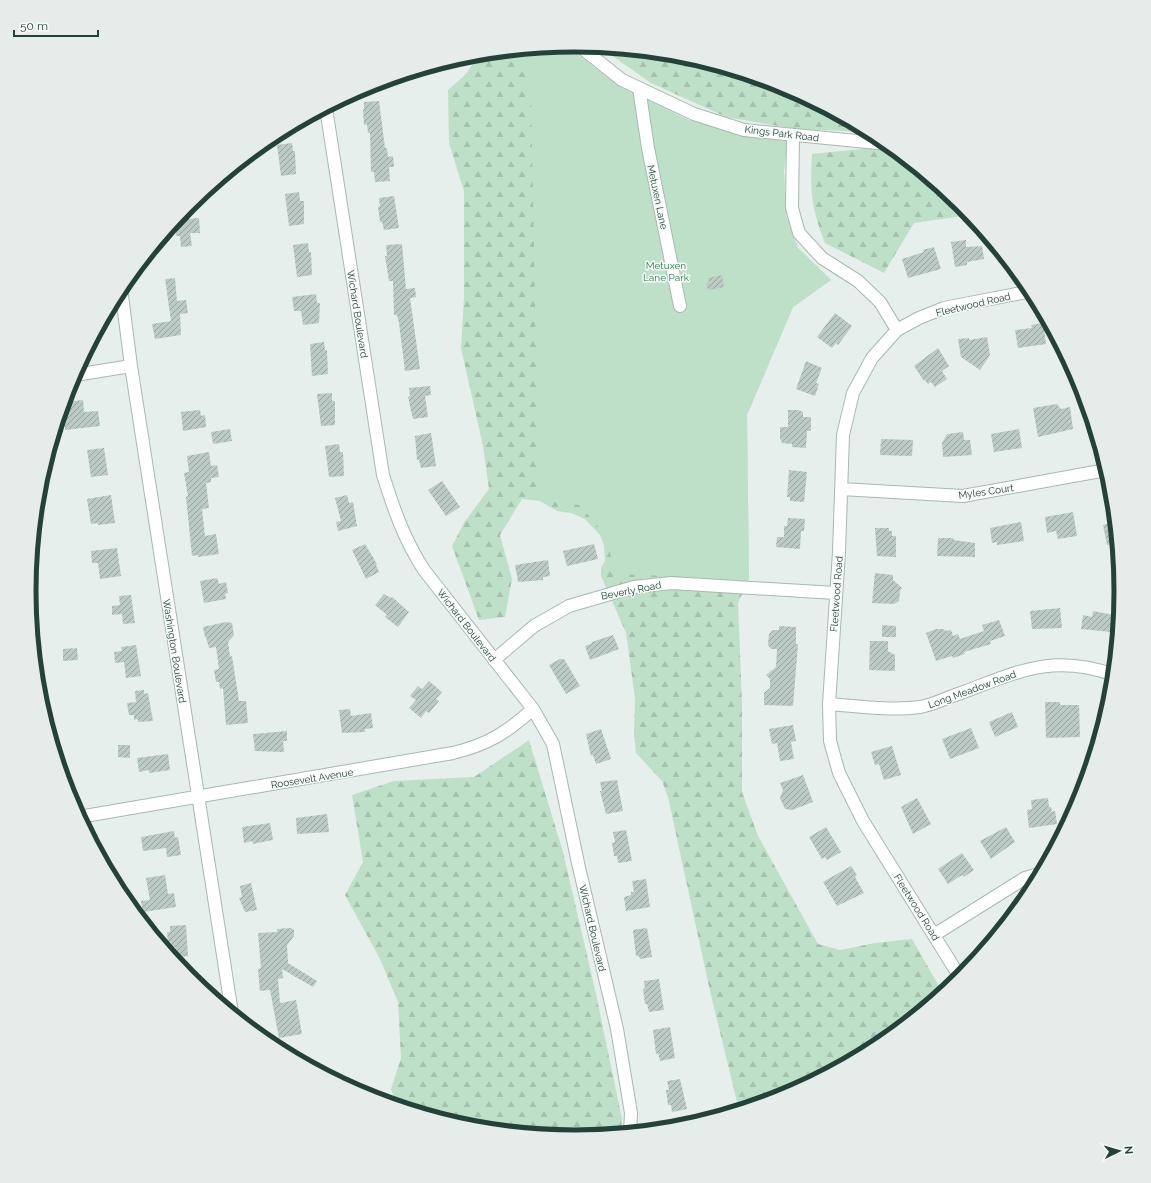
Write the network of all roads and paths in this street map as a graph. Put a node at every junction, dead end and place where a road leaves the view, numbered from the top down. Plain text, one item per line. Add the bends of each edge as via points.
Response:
1 (587, 52) edge
2 (639, 88) junction
3 (327, 113) edge
4 (793, 136) junction
5 (875, 143) edge
6 (1024, 292) edge
7 (122, 299) edge
8 (680, 306) dead end
9 (897, 330) junction
10 (131, 366) junction
11 (82, 374) edge
12 (1101, 471) edge
13 (842, 489) junction
14 (835, 592) junction
15 (494, 660) junction
16 (1108, 673) edge
17 (828, 704) junction
18 (533, 709) junction
19 (198, 797) junction
20 (85, 816) edge
21 (1034, 875) edge
22 (934, 935) junction
23 (957, 973) edge
24 (231, 1006) edge
25 (630, 1128) edge

1 - 2 street, Kings Park Road via 622,80
2 - 4 street, Kings Park Road via 694,114 744,130
2 - 8 street, Metuxen Lane via 648,148
3 - 15 street, Wichard Boulevard via 383,475 396,517 410,548
4 - 5 street, Kings Park Road
4 - 9 street via 792,208 799,233 822,258 858,281 880,302
6 - 9 street, Fleetwood Road via 944,308
7 - 10 street, Washington Boulevard
9 - 13 street, Fleetwood Road via 872,358 853,393 843,435
10 - 11 street
10 - 19 street, Washington Boulevard
12 - 13 street, Myles Court via 963,496
13 - 14 street, Fleetwood Road
14 - 15 street, Beverly Road via 671,583 634,587 569,606 534,626
14 - 17 street, Fleetwood Road
15 - 18 street, Wichard Boulevard
16 - 17 street, Long Meadow Road via 1092,667 1058,664 1025,669 922,707
17 - 22 street, Fleetwood Road via 830,741 839,773 863,821
18 - 19 street, Roosevelt Avenue via 511,728 477,747 417,761
18 - 25 street, Wichard Boulevard via 553,744 563,786 578,863 617,1029 631,1113
19 - 20 street, Roosevelt Avenue
19 - 24 street, Washington Boulevard
21 - 22 street via 1025,878
22 - 23 street, Fleetwood Road

